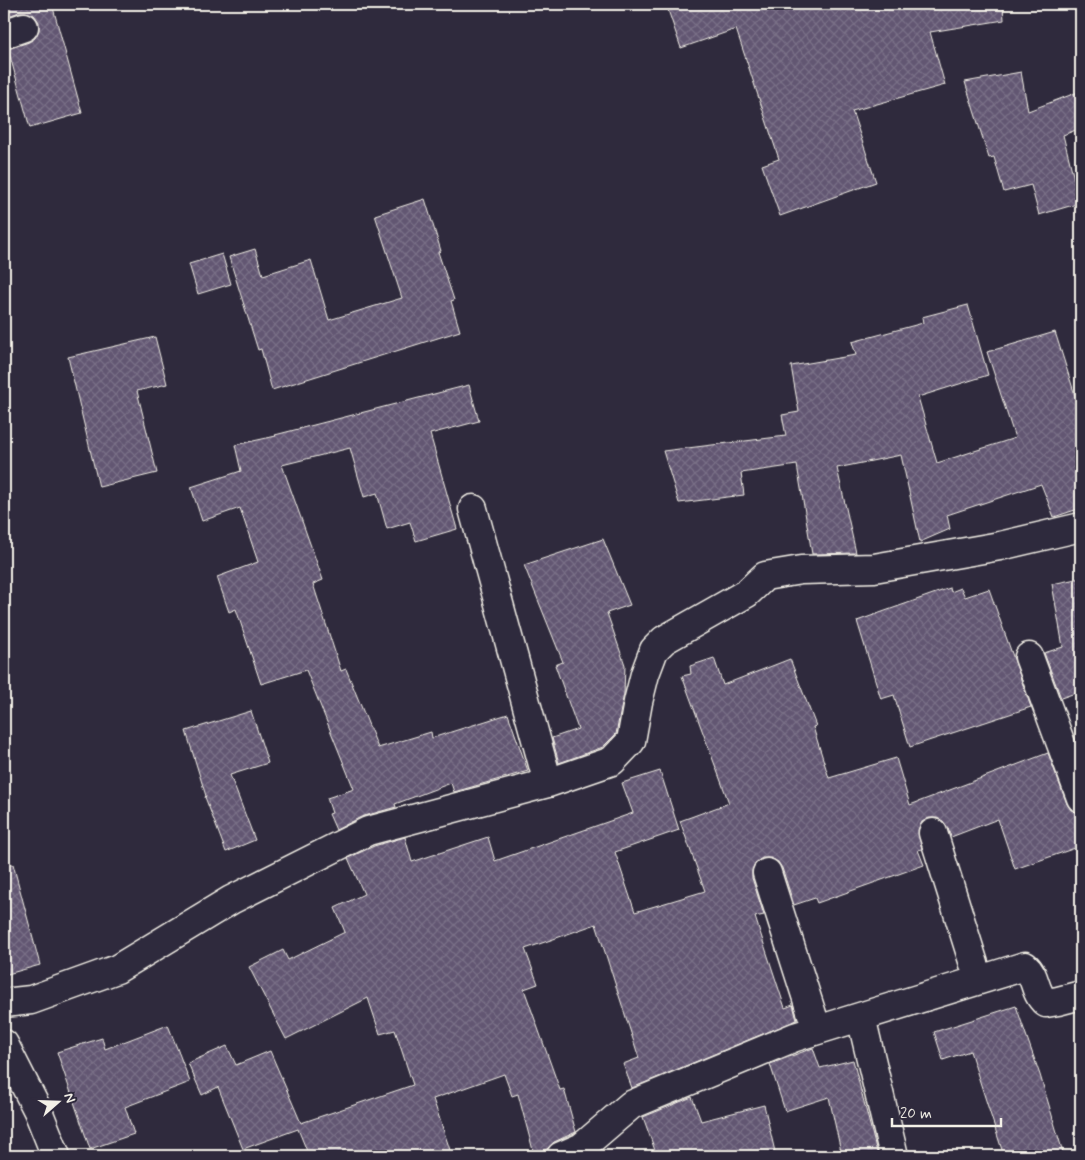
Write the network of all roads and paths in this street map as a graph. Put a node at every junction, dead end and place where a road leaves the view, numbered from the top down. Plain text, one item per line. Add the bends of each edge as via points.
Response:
1 (473, 509) dead end
2 (1081, 527) edge
3 (1029, 657) dead end
4 (548, 783) junction
5 (1081, 798) edge
6 (932, 833) dead end
7 (767, 873) dead end
8 (979, 980) junction
9 (1081, 996) edge
10 (4, 1004) edge
11 (861, 1017) junction
12 (817, 1030) junction
13 (4, 1044) edge
14 (56, 1156) edge
15 (561, 1156) edge
16 (894, 1156) edge

1 - 4 street
2 - 4 street via 1000,546 874,568 801,570 765,576 747,593 664,640 654,650 638,702 631,741 612,761
3 - 5 street
4 - 10 street via 368,831 231,900 116,969 31,1000
6 - 8 street
7 - 12 street
8 - 9 street via 1025,966 1030,970 1040,997 1046,1002
8 - 11 street
11 - 12 street
11 - 16 street
12 - 15 street via 631,1105 582,1147
13 - 14 street via 38,1110

